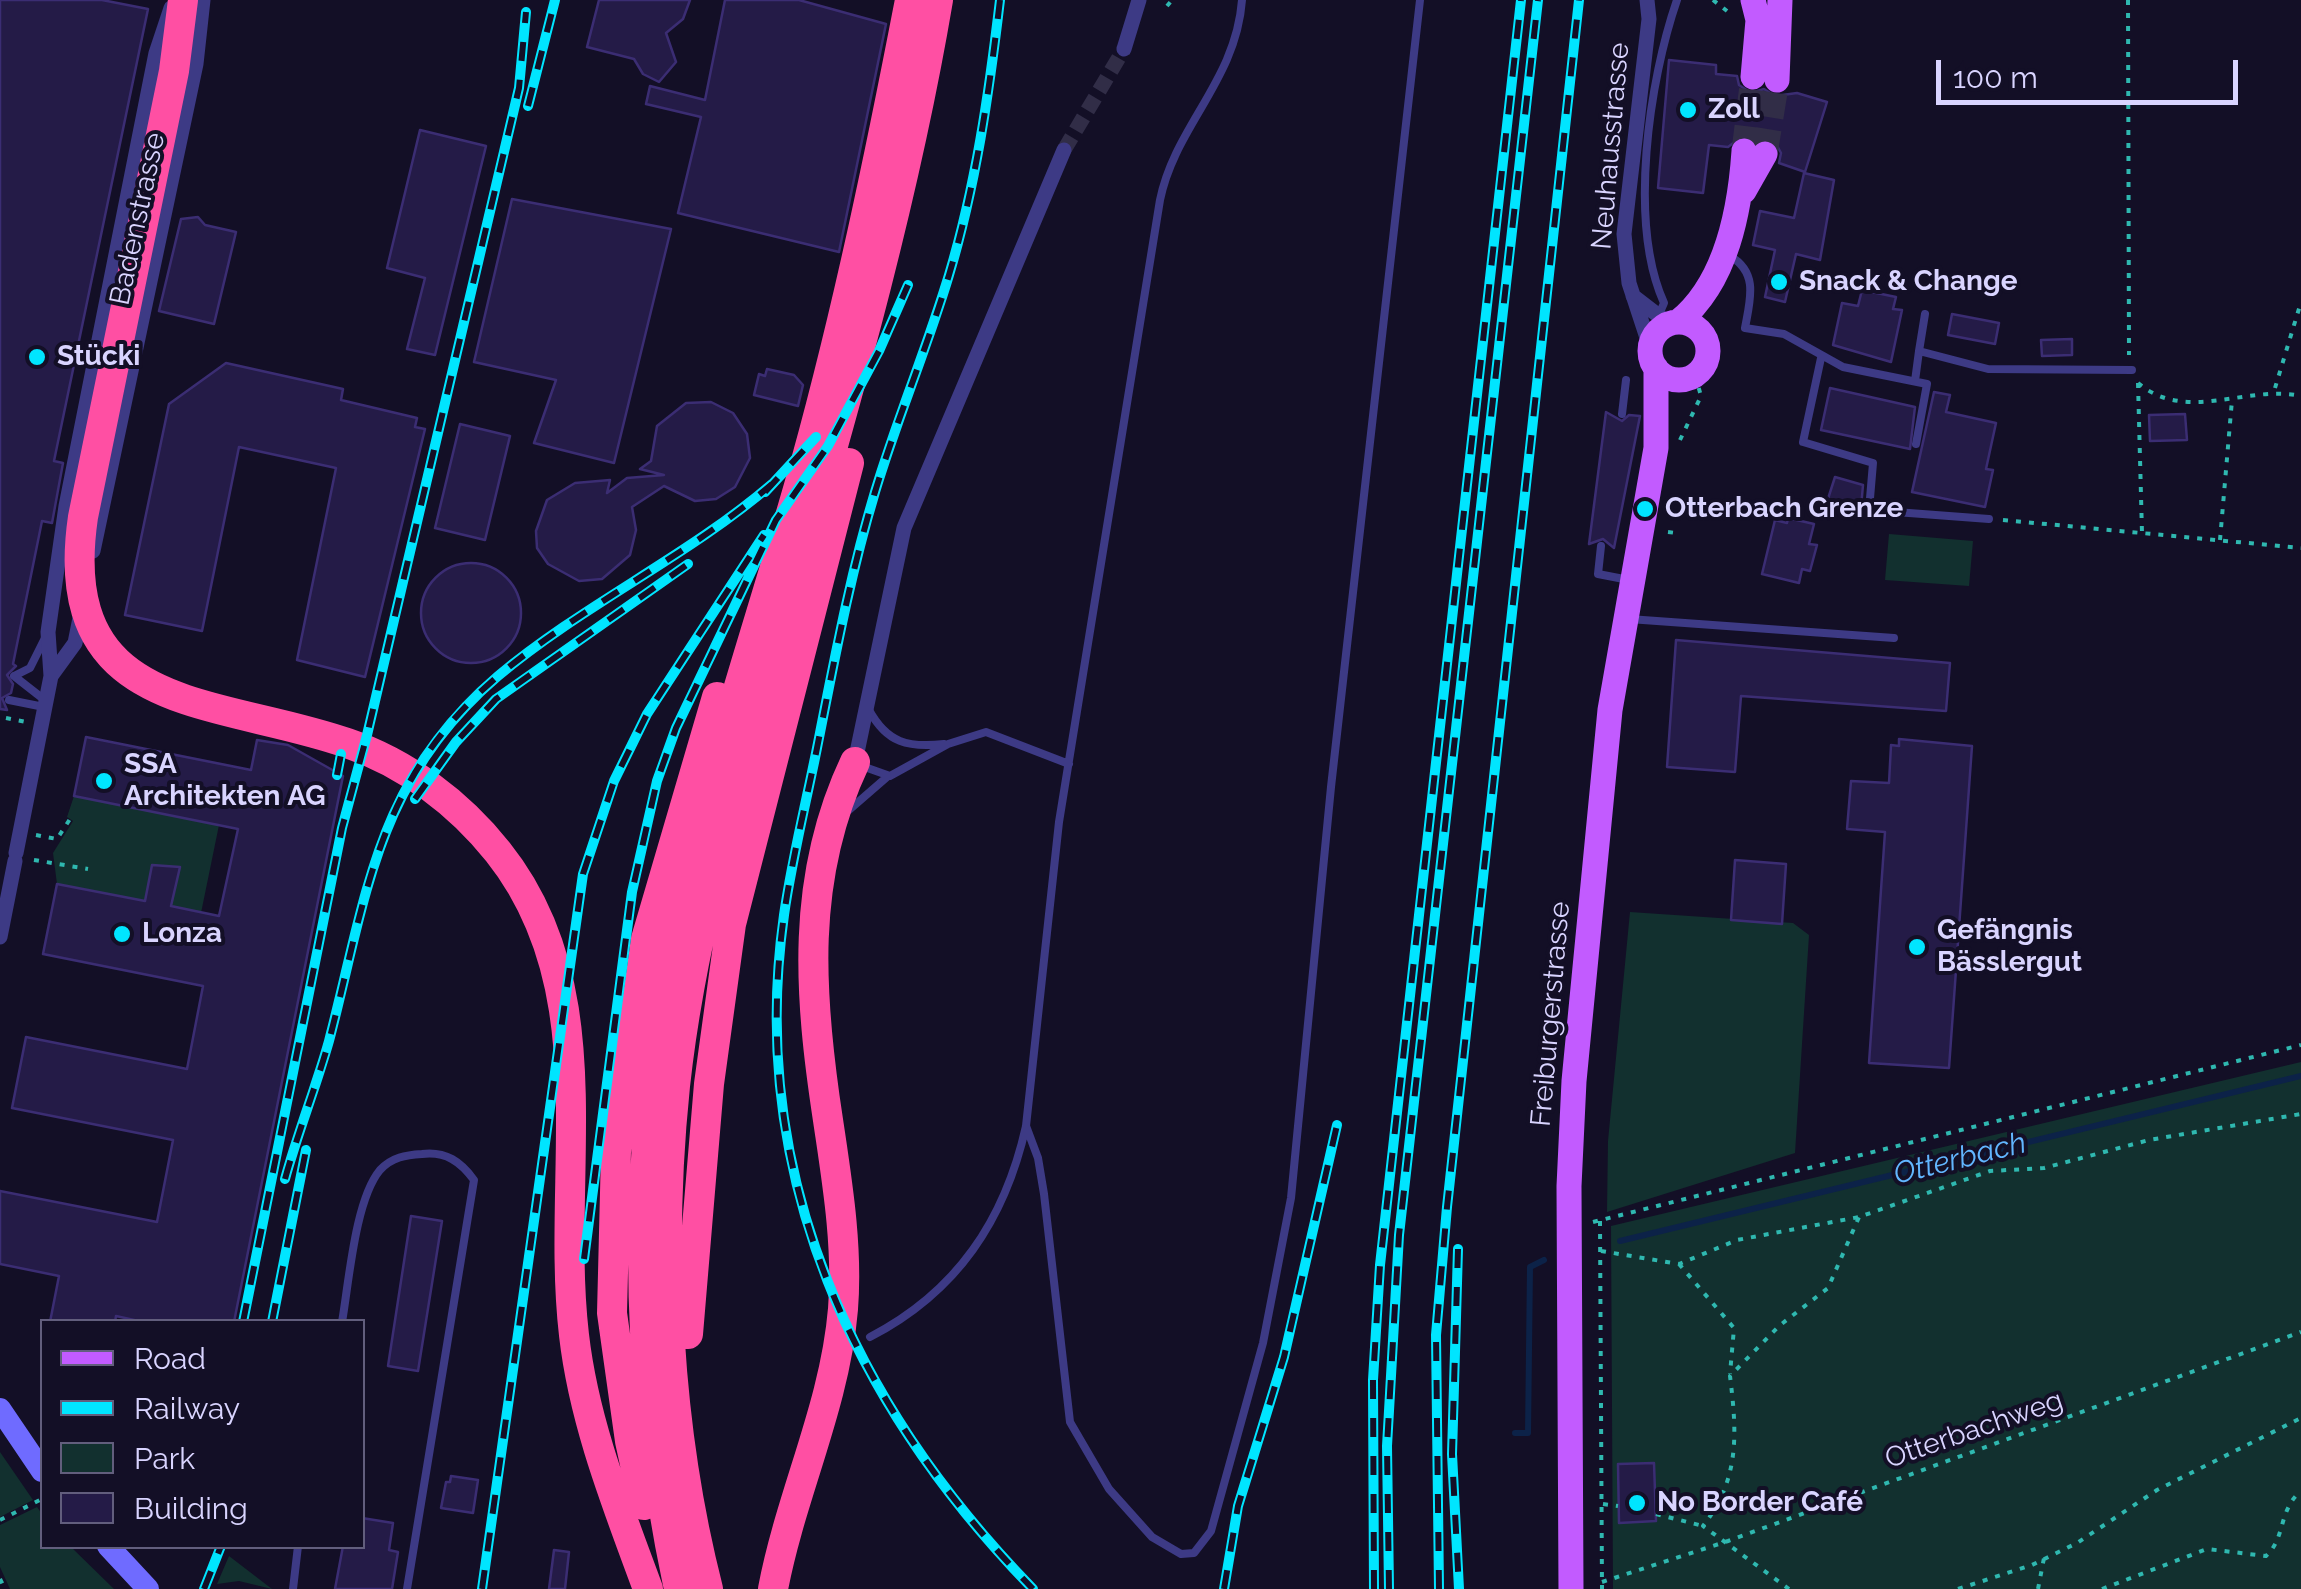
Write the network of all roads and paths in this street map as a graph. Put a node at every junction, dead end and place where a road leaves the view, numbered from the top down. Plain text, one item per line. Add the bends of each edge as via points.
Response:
1 (174, 0) edge
2 (183, 0) edge
3 (203, 0) edge
4 (910, 0) edge
5 (938, 0) edge
6 (1139, 0) edge
7 (1172, 0) edge
8 (1242, 0) edge
9 (1420, 0) edge
10 (1647, 0) edge
11 (1677, 0) edge
12 (1713, 0) edge
13 (2128, 0) edge
14 (1168, 6) dead end
15 (1768, 10) edge
16 (1728, 11) dead end
17 (1124, 49) tunnel mouth
18 (1765, 79) tunnel mouth
19 (1637, 90) junction
20 (1656, 92) junction
21 (1064, 150) tunnel mouth
22 (1755, 152) tunnel mouth
23 (1721, 263) junction
24 (1633, 296) junction
25 (2301, 302) edge
26 (1925, 314) dead end
27 (1668, 321) junction
28 (1704, 334) junction
29 (1919, 351) junction
30 (1653, 358) junction
31 (1822, 358) junction
32 (858, 361) junction
33 (2132, 370) junction
34 (829, 374) junction
35 (1690, 377) junction
36 (1626, 380) dead end
37 (1915, 381) junction
38 (2138, 382) junction
39 (2274, 390) junction
40 (2301, 396) edge
41 (2232, 400) junction
42 (1622, 414) dead end
43 (1916, 444) dead end
44 (1667, 448) junction
45 (1989, 519) joint
46 (1664, 526) dead end
47 (1668, 532) dead end
48 (2142, 533) junction
49 (1676, 534) dead end
50 (2220, 540) junction
51 (1661, 545) dead end
52 (1602, 546) dead end
53 (2301, 548) edge
54 (1632, 580) junction
55 (1625, 619) junction
56 (48, 632) junction
57 (1894, 638) dead end
58 (51, 676) junction
59 (10, 700) dead end
60 (46, 704) junction
61 (866, 706) junction
62 (948, 744) junction
63 (856, 762) junction
64 (1069, 764) junction
65 (890, 776) junction
66 (70, 818) dead end
67 (57, 839) dead end
68 (16, 857) junction
69 (88, 869) dead end
70 (0, 937) edge
71 (812, 942) junction
72 (2301, 1045) edge
73 (2301, 1114) edge
74 (1026, 1126) junction
75 (1591, 1205) dead end
76 (1860, 1217) junction
77 (1591, 1222) dead end
78 (1600, 1251) junction
79 (1679, 1264) junction
80 (343, 1319) edge
81 (2301, 1332) edge
82 (870, 1336) dead end
83 (1730, 1376) junction
84 (0, 1409) edge
85 (2301, 1418) edge
86 (40, 1468) edge
87 (2301, 1491) edge
88 (40, 1500) edge
89 (1601, 1504) junction
90 (1618, 1506) dead end
91 (1656, 1514) dead end
92 (0, 1520) edge
93 (1703, 1526) junction
94 (1728, 1541) junction
95 (111, 1549) edge
96 (298, 1549) edge
97 (2044, 1558) junction
98 (0, 1579) edge
99 (1602, 1586) edge
100 (4, 1589) edge
101 (148, 1589) edge
102 (293, 1589) edge
103 (407, 1589) edge
104 (648, 1589) edge
105 (668, 1589) edge
106 (679, 1589) edge
107 (708, 1589) edge
108 (724, 1589) edge
109 (773, 1589) edge
110 (1572, 1589) edge
111 (1790, 1589) edge
112 (1958, 1589) edge
113 (2038, 1589) edge
114 (2102, 1589) edge

1 - 56 street, Badenstrasse via 156,54 66,506
2 - 104 highway via 82,530 80,583 90,618 112,656 154,690 346,743 417,778 474,824 526,894 553,957 568,1032 570,1268 578,1369
3 - 58 street, Badenstrasse via 196,64 75,643
4 - 34 highway
5 - 32 highway via 891,236
6 - 17 street
7 - 14 path
8 - 64 lane via 1230,59 1162,191
9 - 74 lane via 1291,1198 1257,1365 1210,1530 1194,1552 1166,1548 1142,1526 1109,1489 1070,1422 1046,1207
10 - 19 street, Neuhausstrasse
11 - 20 lane via 1660,49
12 - 16 path
13 - 33 path
15 - 18 main road
19 - 20 lane
19 - 24 street, Neuhausstrasse via 1624,234
20 - 27 lane via 1645,224 1650,268
21 - 61 street via 910,512
22 - 23 main road
23 - 27 main road
23 - 28 main road
23 - 31 lane via 1744,266 1751,285 1745,328 1784,334
24 - 27 street
24 - 30 street, Neuhausstrasse
25 - 39 path
26 - 29 lane
27 - 28 main road
27 - 30 main road via 1656,333
28 - 35 main road via 1709,354
29 - 33 lane via 1988,369
29 - 37 lane
30 - 35 main road via 1666,377
30 - 44 main road, Freiburgerstrasse
31 - 37 lane
31 - 45 lane via 1802,442 1873,464 1869,510
32 - 107 highway via 728,814 675,1084 668,1200 672,1338 689,1492
32 - 108 highway via 860,404 849,466 732,924 708,1084 688,1338
33 - 38 path
34 - 105 highway via 797,442 646,939 622,1100 610,1232 612,1313 630,1442
34 - 106 highway via 692,860 655,1045 642,1200 643,1318 655,1455
35 - 44 main road, Freiburgerstrasse
35 - 44 path via 1701,396
36 - 42 lane
37 - 43 lane via 1927,384
38 - 41 path via 2161,398
38 - 48 path
39 - 40 path
39 - 41 path
41 - 50 path
44 - 54 main road, Freiburgerstrasse
45 - 48 path
46 - 51 path
47 - 49 path
48 - 50 path
50 - 53 path
52 - 54 lane via 1598,574
54 - 55 main road, Freiburgerstrasse
55 - 57 lane
55 - 110 main road, Freiburgerstrasse via 1610,710 1568,1186
56 - 58 street, Badenstrasse
56 - 60 lane via 30,668 14,676
58 - 60 street, Badenstrasse
59 - 60 lane
60 - 68 street, Badenstrasse
61 - 62 lane via 904,746
61 - 63 street
62 - 64 lane via 995,734
62 - 65 lane
63 - 65 lane
63 - 71 highway via 826,834
64 - 74 lane
65 - 71 lane via 845,816
66 - 67 path
68 - 69 path
68 - 70 street, Badenstrasse
71 - 109 highway via 813,1009 838,1183 843,1308 820,1426
72 - 78 path via 1600,1221
73 - 76 path via 2149,1140 2044,1168 1990,1171
74 - 82 lane via 1009,1189 980,1244 937,1292
75 - 77 path
76 - 79 path via 1736,1240
76 - 83 path via 1828,1288
78 - 79 path
78 - 89 path
79 - 83 path via 1734,1328
80 - 103 lane via 367,1192 381,1169 400,1156 432,1152 461,1162 474,1180
81 - 94 path, Otterbachweg
83 - 93 path via 1737,1434 1732,1473
84 - 86 main road
85 - 97 path via 2157,1490
87 - 114 path via 2282,1514 2277,1546 2266,1556 2207,1549
88 - 92 path
89 - 90 path
89 - 99 path
91 - 93 path
93 - 94 path
94 - 99 path, Otterbachweg
94 - 111 path
95 - 101 main road
96 - 102 lane
97 - 112 path
97 - 113 path
98 - 100 path

